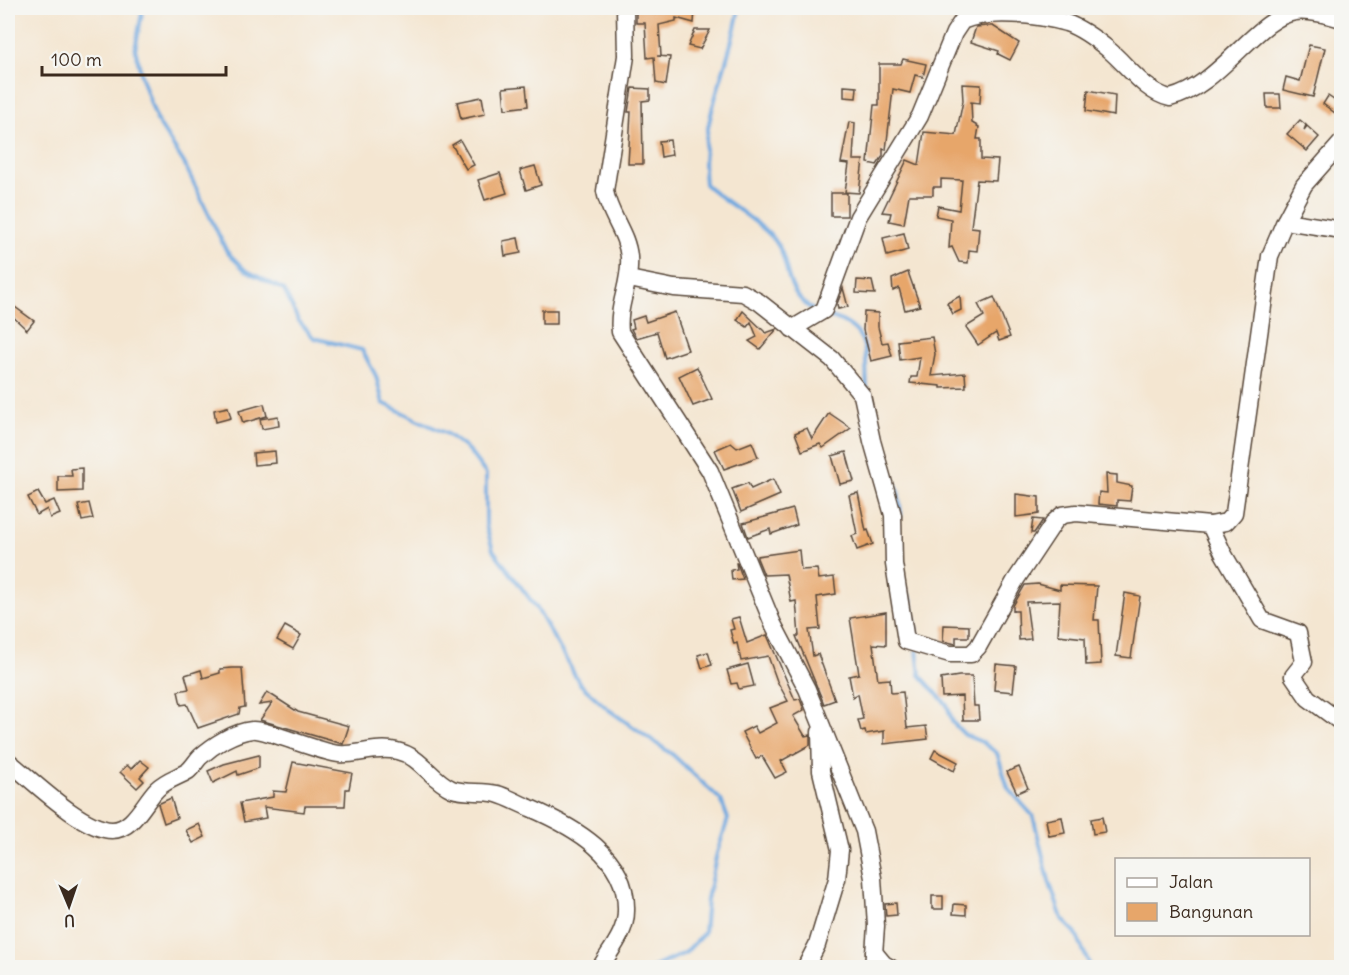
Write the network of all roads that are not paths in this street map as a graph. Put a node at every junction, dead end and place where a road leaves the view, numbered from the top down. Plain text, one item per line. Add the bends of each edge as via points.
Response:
1 (625, 8) edge
2 (1294, 10) edge
3 (961, 14) edge
4 (1341, 20) edge
5 (1341, 142) edge
6 (1285, 221) junction
7 (1341, 230) edge
8 (629, 279) junction
9 (792, 329) junction
10 (1210, 525) junction
11 (819, 719) junction
12 (1341, 723) edge
13 (8, 761) edge
14 (873, 960) edge
15 (600, 968) edge
16 (805, 968) edge
17 (891, 968) edge

1 - 8 street via 626,56 605,191 608,207 624,237
2 - 3 street via 1268,26 1202,85 1170,98 1153,92 1109,50 1068,24 1007,15
2 - 4 street
3 - 9 street via 920,116 858,217 818,314
5 - 6 street via 1304,185
6 - 7 street
6 - 10 street via 1270,256 1234,513 1226,522
8 - 9 street via 674,288 742,293
8 - 11 street via 618,313 620,332 710,471 773,624
9 - 10 street via 832,359 862,395 893,515 894,564 906,641 950,654 971,654 1015,581 1062,515
10 - 12 street via 1262,620 1298,633 1304,662 1293,676 1308,698
11 - 14 street via 864,831 873,878
11 - 16 street via 821,771 840,850 837,879 818,945
13 - 15 street via 76,815 108,830 120,830 157,788 188,770 229,737 250,730 259,729 303,746 340,754 371,749 397,751 418,760 445,786 460,792 499,794 573,828 605,854 623,881 626,911 619,940
14 - 17 street

